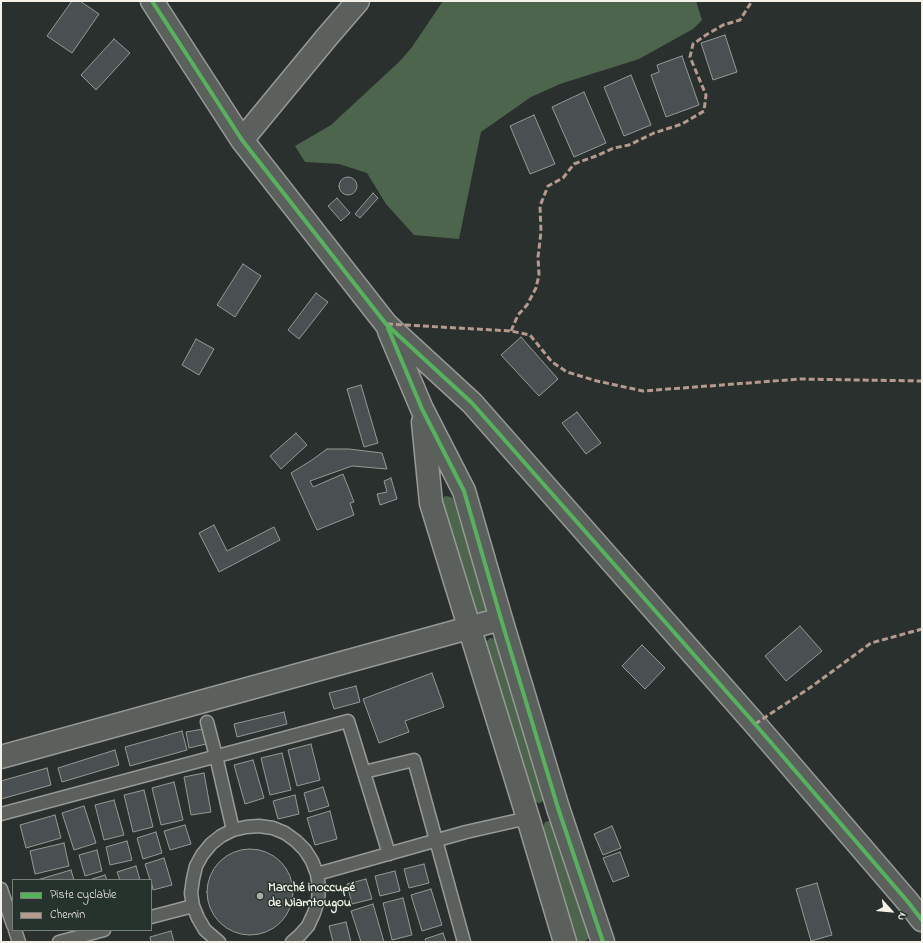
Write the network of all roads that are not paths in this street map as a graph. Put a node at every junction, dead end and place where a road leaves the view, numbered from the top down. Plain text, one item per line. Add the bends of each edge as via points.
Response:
1 (152, 1) edge
2 (358, 1) edge
3 (242, 140) junction
4 (386, 324) junction
5 (422, 409) junction
6 (501, 619) junction
7 (470, 628) junction
8 (207, 722) dead end
9 (216, 756) junction
10 (1, 757) edge
11 (364, 772) junction
12 (558, 808) junction
13 (1, 814) edge
14 (528, 818) junction
15 (233, 830) junction
16 (435, 840) junction
17 (389, 854) junction
18 (317, 874) junction
19 (1, 889) edge
20 (193, 906) junction
21 (152, 917) edge
22 (922, 920) edge
23 (12, 922) edge
24 (15, 931) edge
25 (100, 931) edge
26 (18, 942) edge
27 (59, 942) edge
28 (218, 942) edge
29 (292, 942) edge
30 (464, 942) edge
31 (565, 942) edge
32 (603, 942) edge

1 - 3 street
2 - 3 street
3 - 4 street
4 - 5 street
4 - 22 street via 472,403 755,724
5 - 6 street via 464,491
5 - 7 street via 431,502
6 - 7 street
6 - 12 street
7 - 10 street
7 - 14 street
8 - 9 lane
9 - 11 lane via 348,721
9 - 13 lane
9 - 15 lane
11 - 16 lane via 414,760
11 - 17 lane
12 - 14 street
12 - 32 street
14 - 16 lane
14 - 31 street
15 - 18 lane via 260,826 285,833 306,850
15 - 20 lane via 221,836 202,854 193,879
16 - 17 lane
16 - 30 lane
17 - 18 lane
18 - 29 lane via 318,901 314,913 308,926
19 - 23 lane
20 - 21 lane
20 - 28 lane via 205,930
24 - 26 lane
25 - 27 lane

